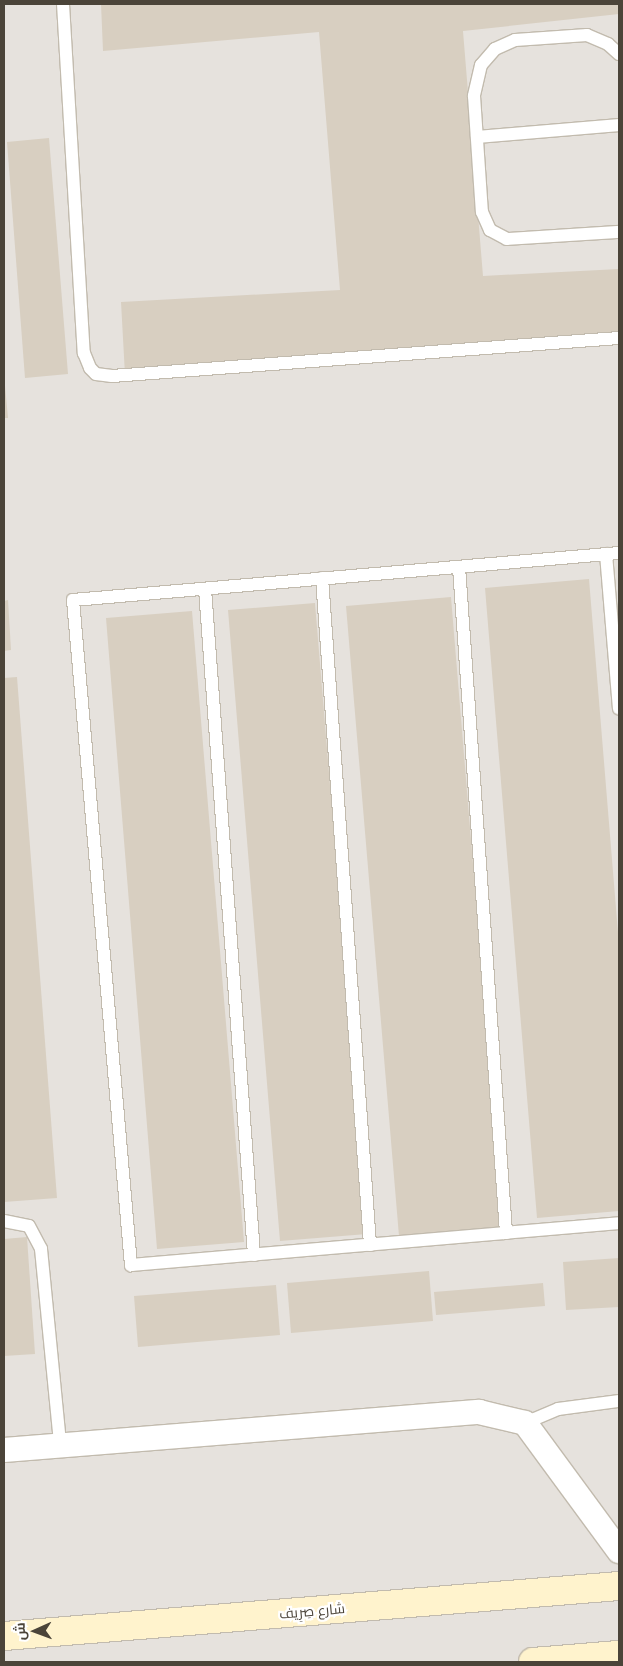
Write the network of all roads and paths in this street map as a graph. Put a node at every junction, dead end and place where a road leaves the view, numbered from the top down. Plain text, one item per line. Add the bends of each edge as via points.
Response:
1 (63, 4) edge
2 (619, 54) edge
3 (619, 126) edge
4 (477, 137) junction
5 (619, 232) edge
6 (619, 338) edge
7 (619, 553) edge
8 (606, 554) junction
9 (459, 567) junction
10 (322, 578) junction
11 (205, 589) junction
12 (619, 708) edge
13 (4, 1221) edge
14 (619, 1223) edge
15 (506, 1233) junction
16 (370, 1245) junction
17 (254, 1254) junction
18 (619, 1401) edge
19 (526, 1424) junction
20 (60, 1444) junction
21 (4, 1450) edge
22 (619, 1551) edge
23 (619, 1586) edge
24 (4, 1636) edge
25 (619, 1655) edge
26 (533, 1662) edge

1 - 6 lane via 84,353 96,374 112,376
2 - 4 lane via 608,44 587,35 515,40 495,49 481,65 474,85
3 - 4 lane
4 - 5 lane via 482,212 490,230 498,236 517,239
7 - 8 lane
8 - 9 lane
8 - 12 lane
9 - 10 lane
9 - 15 lane
10 - 11 lane
10 - 16 lane
11 - 17 lane
11 - 17 lane via 74,600 131,1265
13 - 20 lane via 29,1226 42,1249
14 - 15 lane
15 - 16 lane
16 - 17 lane
18 - 19 lane via 558,1409
19 - 20 street via 479,1412
19 - 22 street
20 - 21 street
23 - 24 main road, شارع صِرِيف
25 - 26 main road

